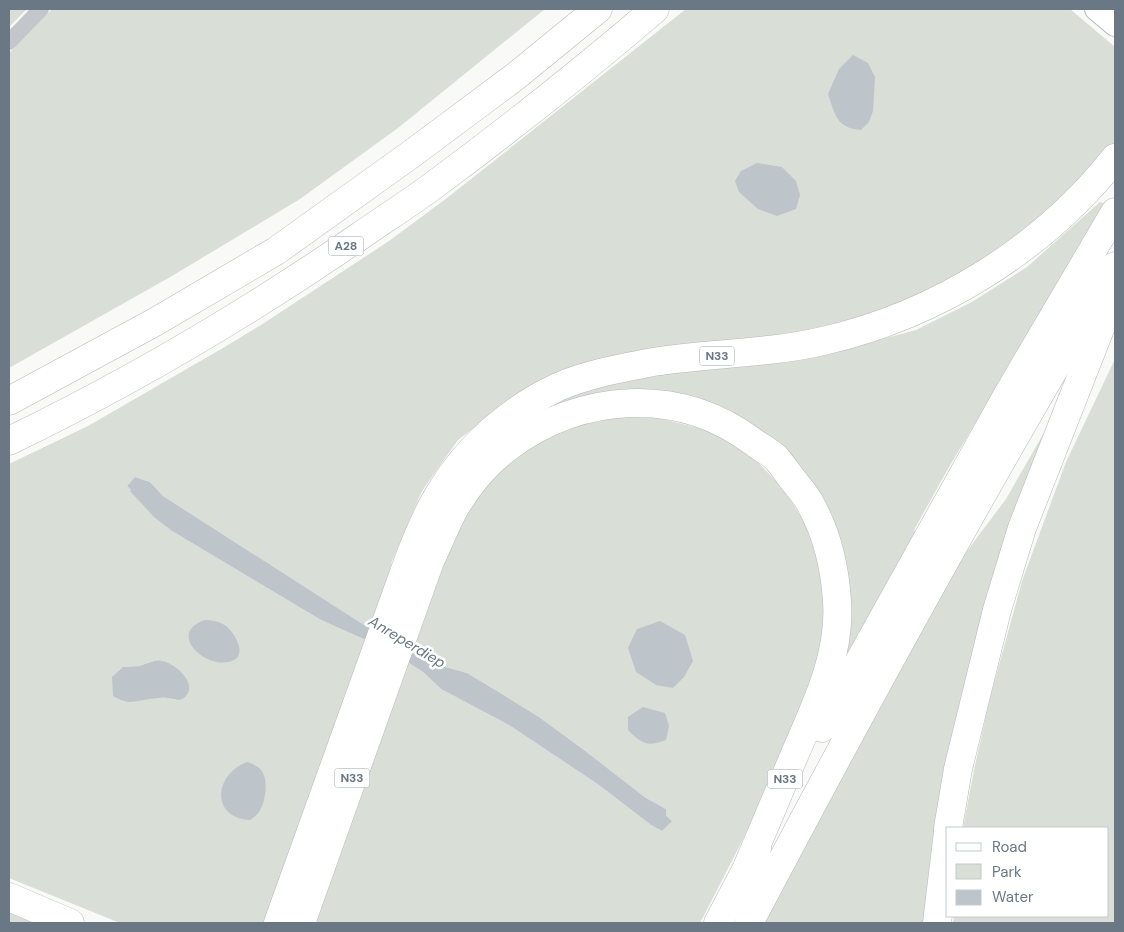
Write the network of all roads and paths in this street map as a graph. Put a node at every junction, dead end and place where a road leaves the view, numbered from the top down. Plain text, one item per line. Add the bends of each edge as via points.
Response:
1 (41, 9) edge
2 (598, 9) edge
3 (655, 9) edge
4 (1096, 9) edge
5 (1115, 25) edge
6 (9, 42) edge
7 (1115, 158) edge
8 (1115, 212) edge
9 (1115, 266) edge
10 (1115, 296) edge
11 (9, 401) edge
12 (9, 441) edge
13 (397, 622) junction
14 (380, 670) junction
15 (948, 827) edge
16 (946, 849) edge
17 (748, 864) junction
18 (9, 897) edge
19 (70, 923) edge
20 (278, 923) edge
21 (301, 923) edge
22 (718, 923) edge
23 (750, 923) edge
24 (937, 923) edge

1 - 6 street
2 - 11 highway, A28 via 516,76 276,251 155,322
3 - 12 highway, A28 via 544,101 437,183 293,282 193,343
4 - 5 street
7 - 13 highway, N33 via 1068,211 1027,245 962,288 894,320 823,341 654,362 588,376 529,403 477,444 441,490 413,548
8 - 17 highway, N33 via 979,445
9 - 23 highway, N33 via 920,606 834,761
10 - 15 highway via 1019,537 981,674 958,769
13 - 14 highway, N33
13 - 17 highway, N33 via 456,506 477,476 508,448 537,429 568,414 628,402 658,404 697,413 734,428 776,459 811,504 833,565 837,602 835,642 821,693
14 - 20 highway, N33
14 - 21 highway, N33
16 - 24 highway
17 - 22 highway, N33
18 - 19 highway

